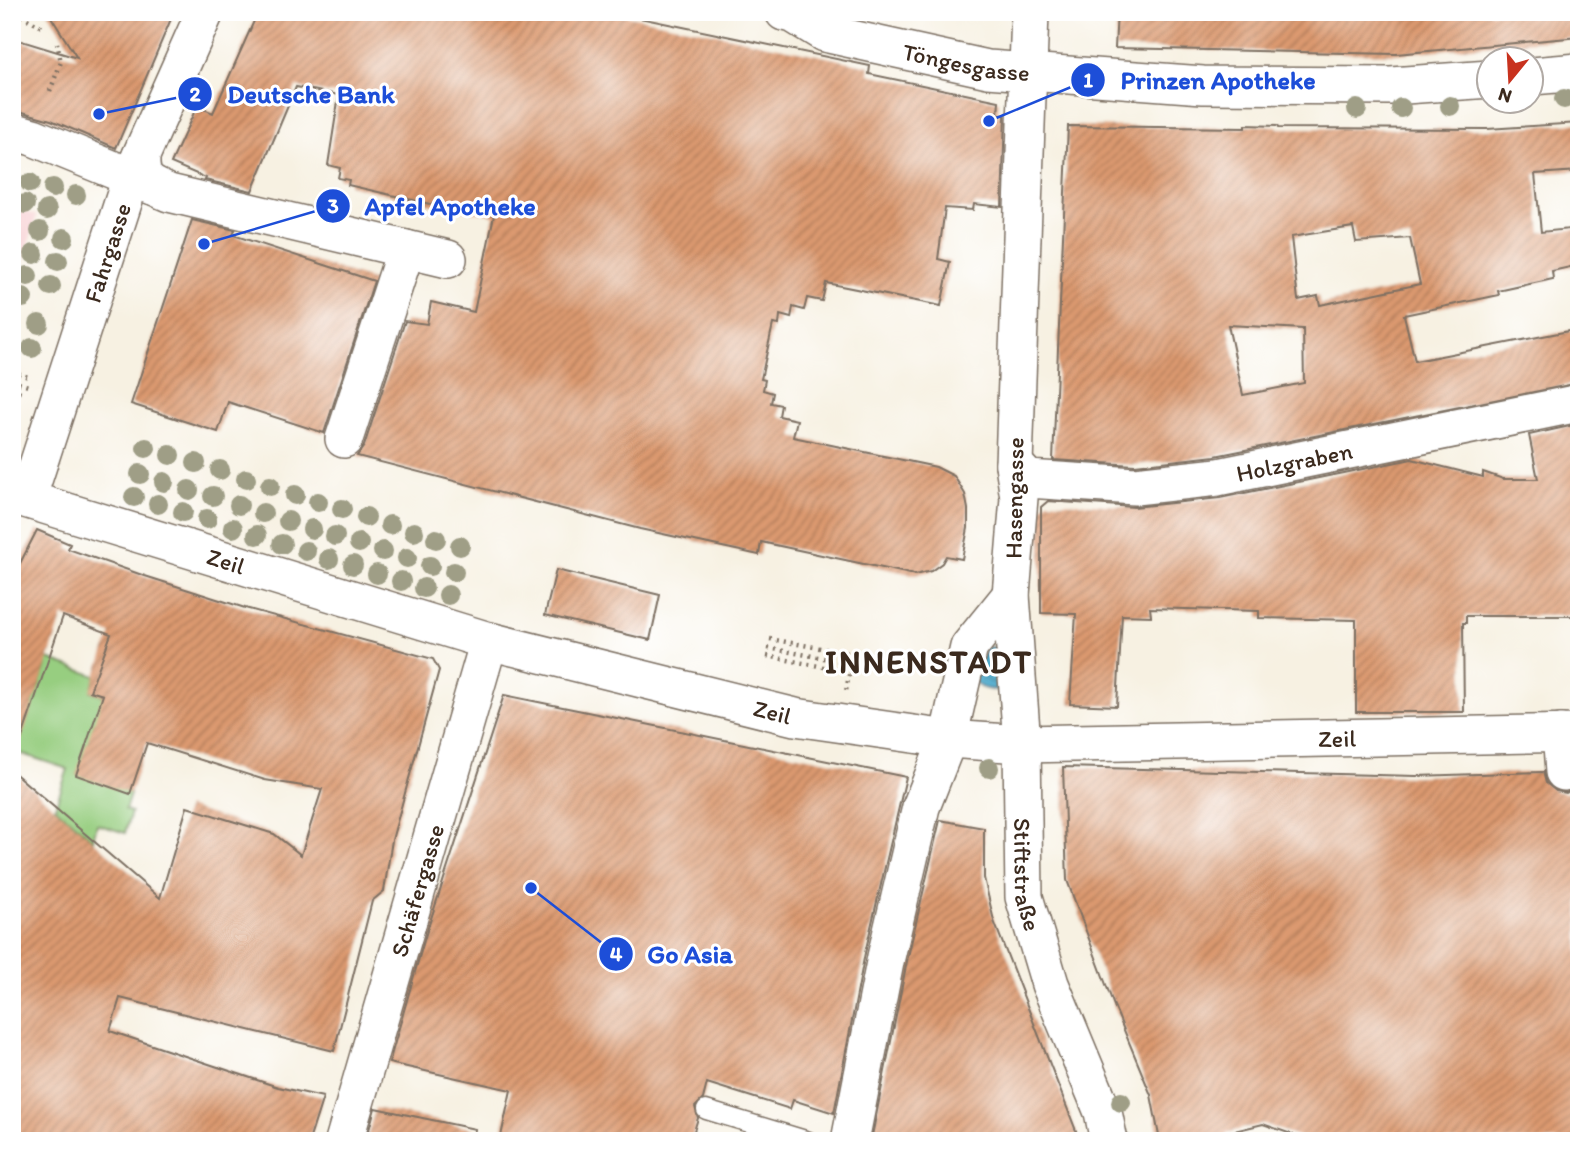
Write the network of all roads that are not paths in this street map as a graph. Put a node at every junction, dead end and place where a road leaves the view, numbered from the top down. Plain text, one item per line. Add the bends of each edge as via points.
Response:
1 (205, 12) edge
2 (1030, 12) edge
3 (790, 13) edge
4 (1028, 72) junction
5 (1579, 72) edge
6 (1546, 75) edge
7 (1476, 80) edge
8 (12, 131) edge
9 (142, 174) junction
10 (406, 249) junction
11 (448, 259) dead end
12 (1579, 402) edge
13 (344, 439) dead end
14 (1014, 464) junction
15 (17, 500) edge
16 (1011, 595) junction
17 (489, 641) junction
18 (1570, 733) edge
19 (948, 738) junction
20 (1022, 744) junction
21 (1564, 772) dead end
22 (706, 1110) dead end
23 (344, 1141) edge
24 (809, 1141) edge
25 (850, 1141) edge
26 (1109, 1141) edge

1 - 9 street, Fahrgasse
2 - 4 street, Hasengasse
3 - 4 street, Töngesgasse via 823,43
4 - 7 street, Töngesgasse via 1203,85 1391,86
4 - 14 street, Hasengasse
5 - 6 street
8 - 9 street
9 - 10 street via 198,201
9 - 15 street, Fahrgasse
10 - 11 street
10 - 13 street
12 - 14 street, Holzgraben via 1218,477 1135,486 1028,479
14 - 16 street, Hasengasse via 1019,498
15 - 17 street, Zeil
16 - 19 street, Hasengasse via 969,647
16 - 20 street, Stiftstraße
17 - 19 street, Zeil via 795,718
17 - 23 street, Schäfergasse
18 - 20 street, Zeil
18 - 21 street, Zeil
19 - 20 street, Zeil
19 - 25 street, Hasengasse via 921,807
20 - 26 street, Stiftstraße via 1024,897 1050,984 1103,1112
22 - 24 lane

